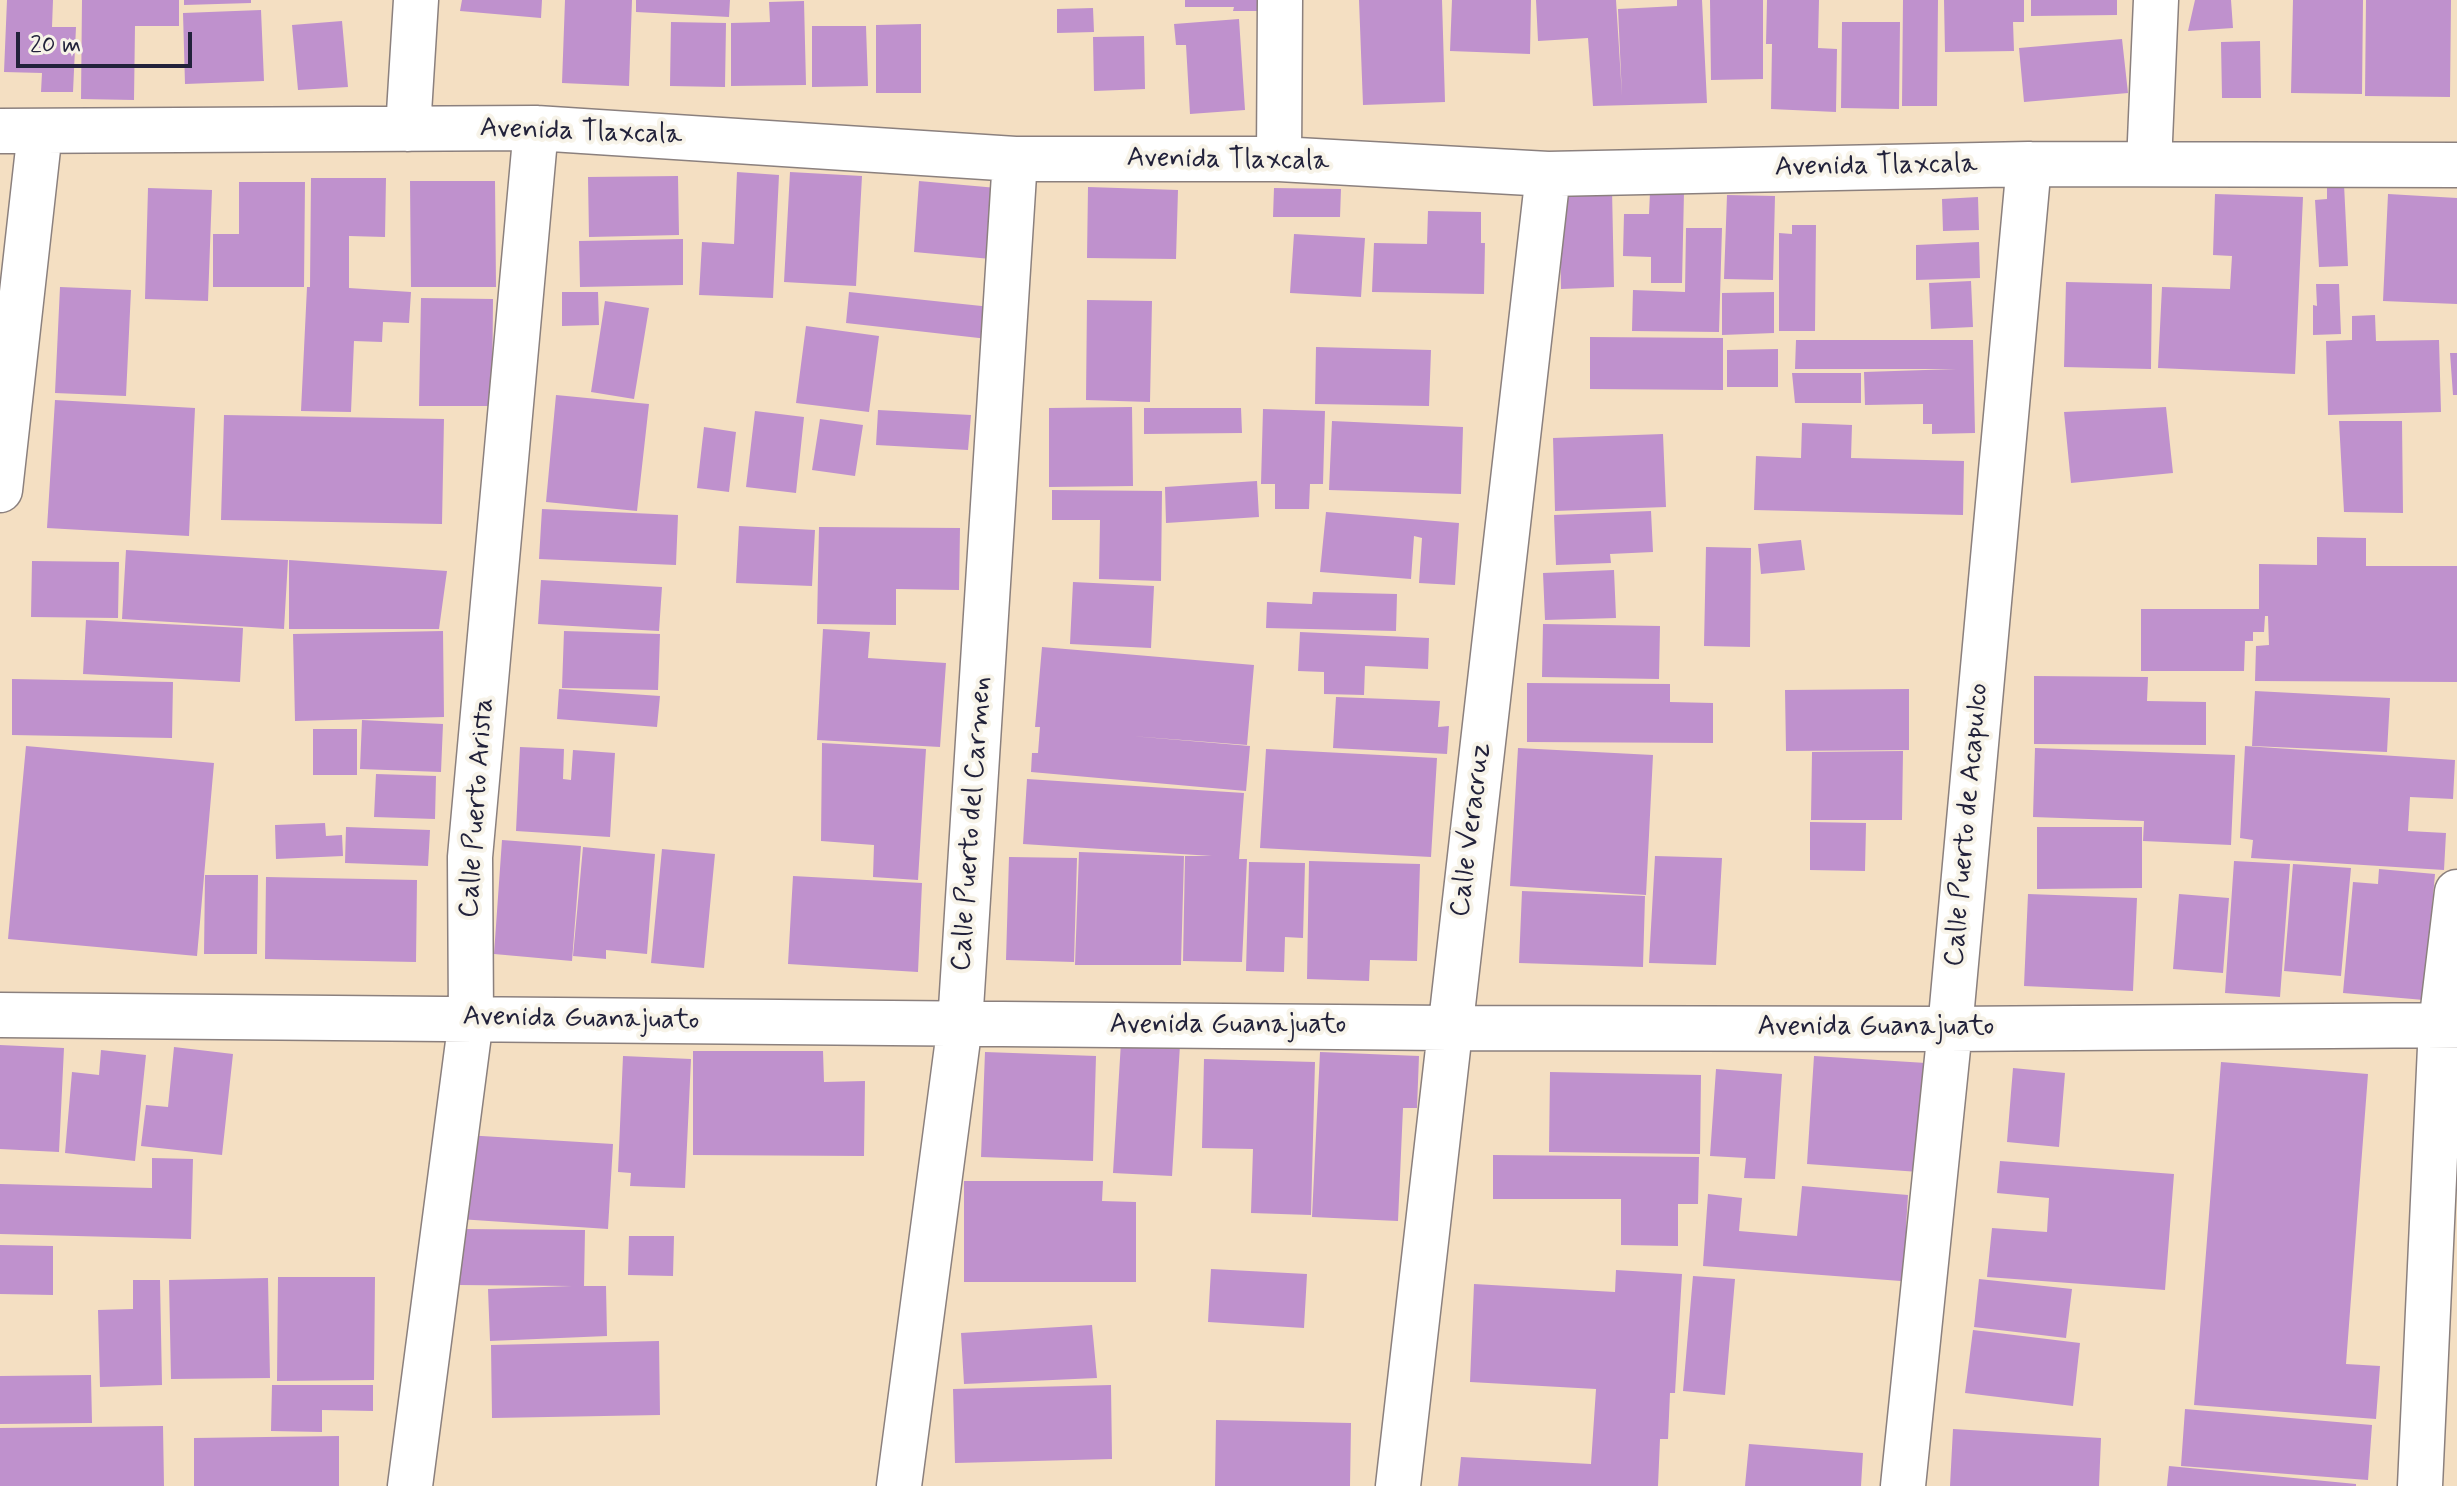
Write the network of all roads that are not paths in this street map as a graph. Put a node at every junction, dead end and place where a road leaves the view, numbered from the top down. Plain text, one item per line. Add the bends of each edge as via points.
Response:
1 (416, 0) edge
2 (1280, 0) edge
3 (2156, 0) edge
4 (536, 128) junction
5 (408, 129) junction
6 (20, 131) edge
7 (1015, 159) junction
8 (1279, 159) junction
9 (2029, 164) junction
10 (2149, 164) junction
11 (2457, 165) edge
12 (1548, 174) junction
13 (0, 490) edge
14 (2457, 892) edge
15 (0, 1015) edge
16 (471, 1019) junction
17 (960, 1024) junction
18 (2449, 1025) edge
19 (1448, 1028) junction
20 (1950, 1029) junction
21 (410, 1486) edge
22 (899, 1486) edge
23 (1398, 1486) edge
24 (1903, 1486) edge
25 (2420, 1486) edge

1 - 5 street
2 - 8 street
3 - 10 street
4 - 5 street, Avenida Tlaxcala
4 - 7 street, Avenida Tlaxcala
4 - 16 street, Calle Puerto Arista via 470,857
5 - 6 street, Avenida Tlaxcala
6 - 13 street
7 - 8 street, Avenida Tlaxcala
7 - 17 street, Calle Puerto del Carmen
8 - 12 street, Avenida Tlaxcala
9 - 10 street, Avenida Tlaxcala
9 - 12 street, Avenida Tlaxcala
9 - 20 street, Calle Puerto de Acapulco
10 - 11 street, Avenida Tlaxcala
12 - 19 street, Calle Veracruz
14 - 18 street
15 - 16 street, Avenida Guanajuato
16 - 17 street, Avenida Guanajuato
16 - 21 street, Calle Puerto Arista
17 - 19 street, Avenida Guanajuato
17 - 22 street, Calle Puerto del Carmen
18 - 20 street, Avenida Guanajuato
18 - 25 street
19 - 20 street, Avenida Guanajuato
19 - 23 street, Calle Veracruz
20 - 24 street, Calle Puerto de Acapulco

